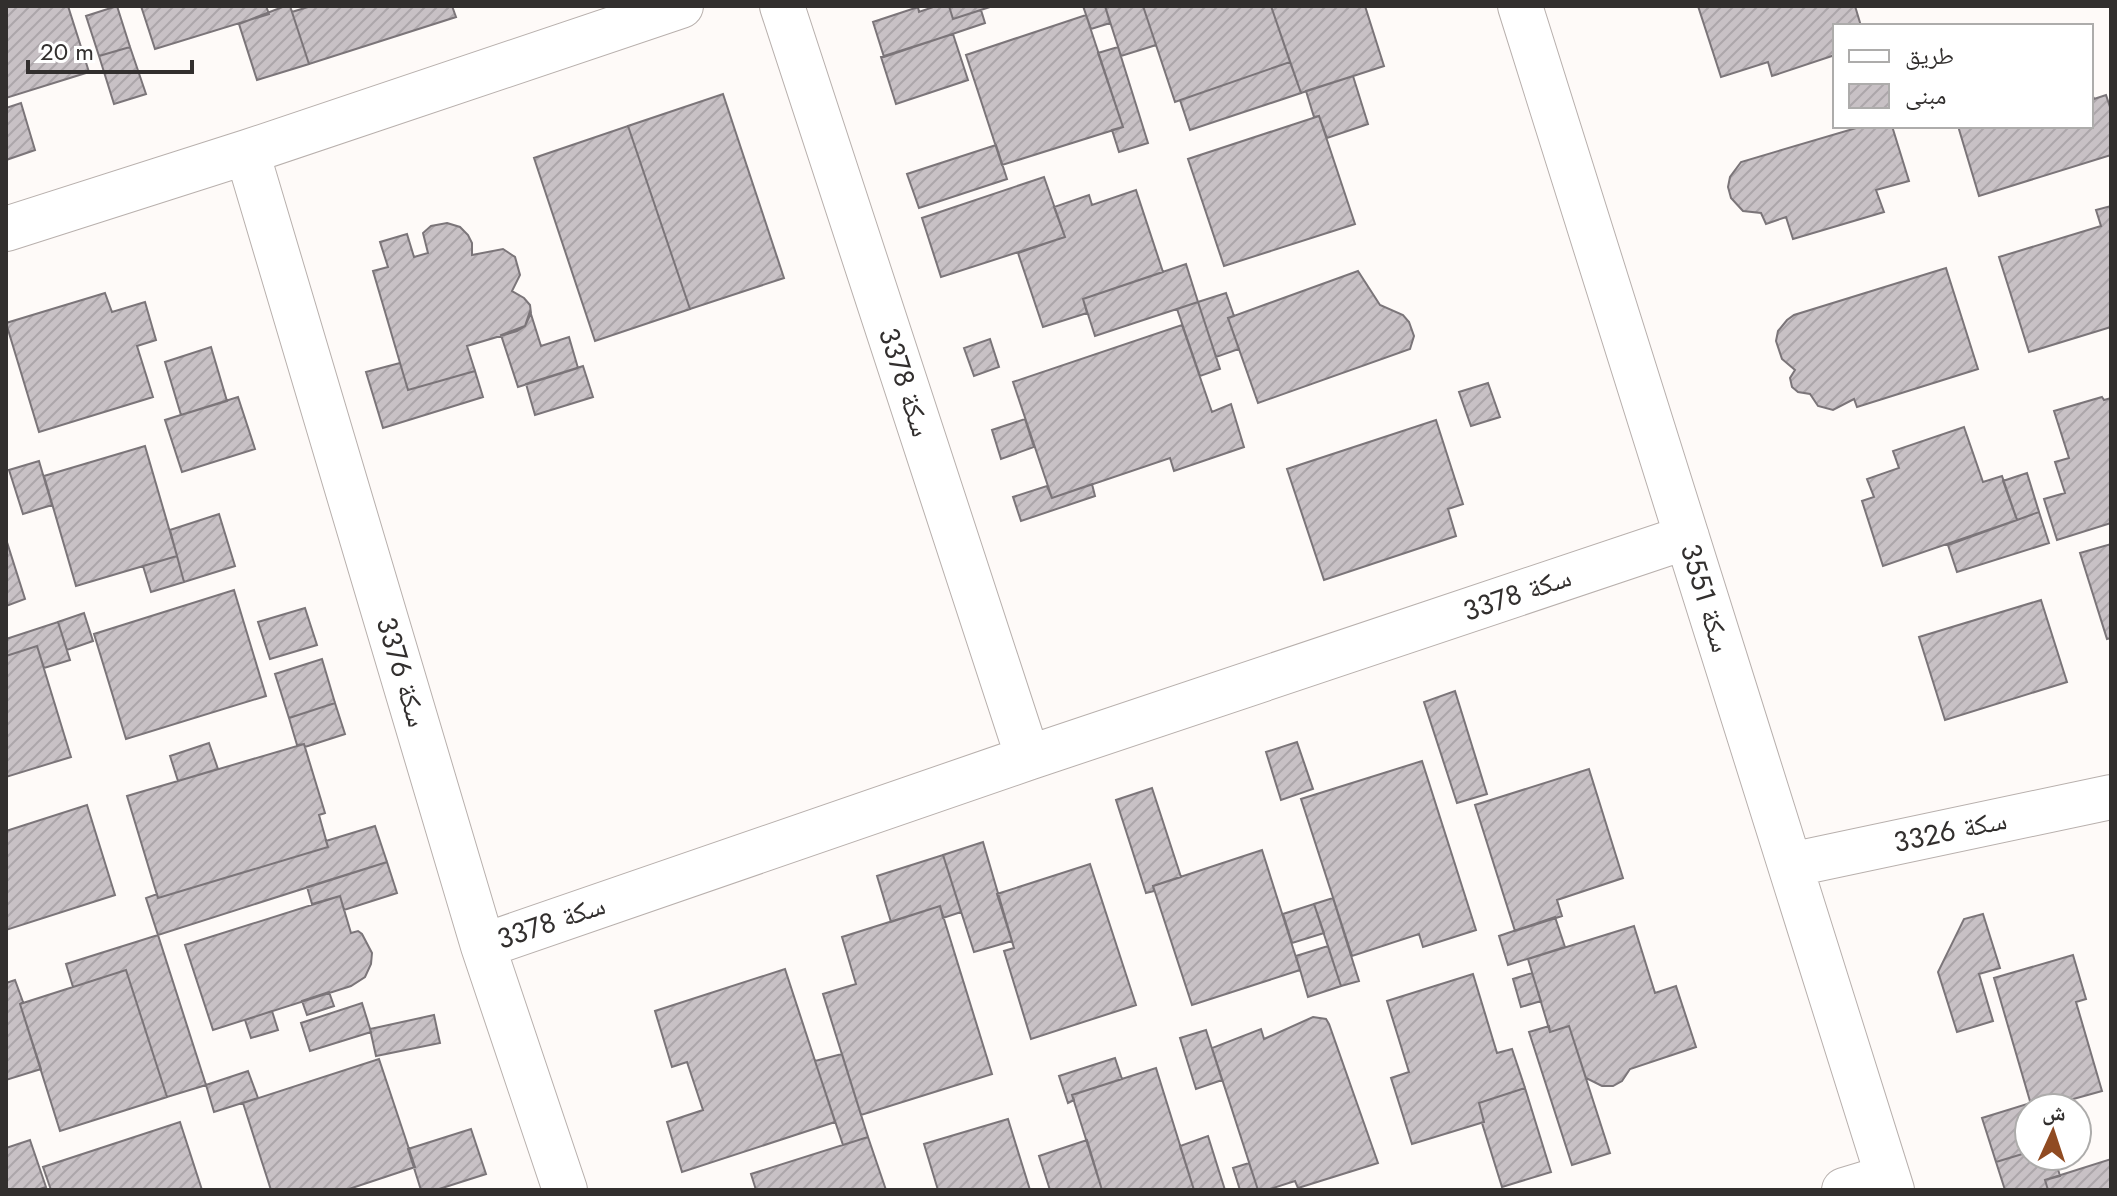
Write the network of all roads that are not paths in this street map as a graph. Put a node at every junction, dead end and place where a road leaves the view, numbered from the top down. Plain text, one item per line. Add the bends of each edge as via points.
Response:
1 (681, 6) edge
2 (782, 6) edge
3 (1520, 6) edge
4 (247, 152) junction
5 (6, 229) edge
6 (1687, 537) junction
7 (1028, 758) junction
8 (2111, 797) edge
9 (1790, 865) junction
10 (483, 946) junction
11 (1890, 1183) edge
12 (565, 1190) edge
13 (1844, 1190) edge

1 - 4 street
2 - 7 street, سكة 3378
3 - 6 street, سكة 3551
4 - 5 street
4 - 10 street, سكة 3376
6 - 7 street, سكة 3378
6 - 9 street, سكة 3551
7 - 10 street, سكة 3378
8 - 9 street, سكة 3326
9 - 11 street, سكة 3551
10 - 12 street, سكة 3376
11 - 13 street

